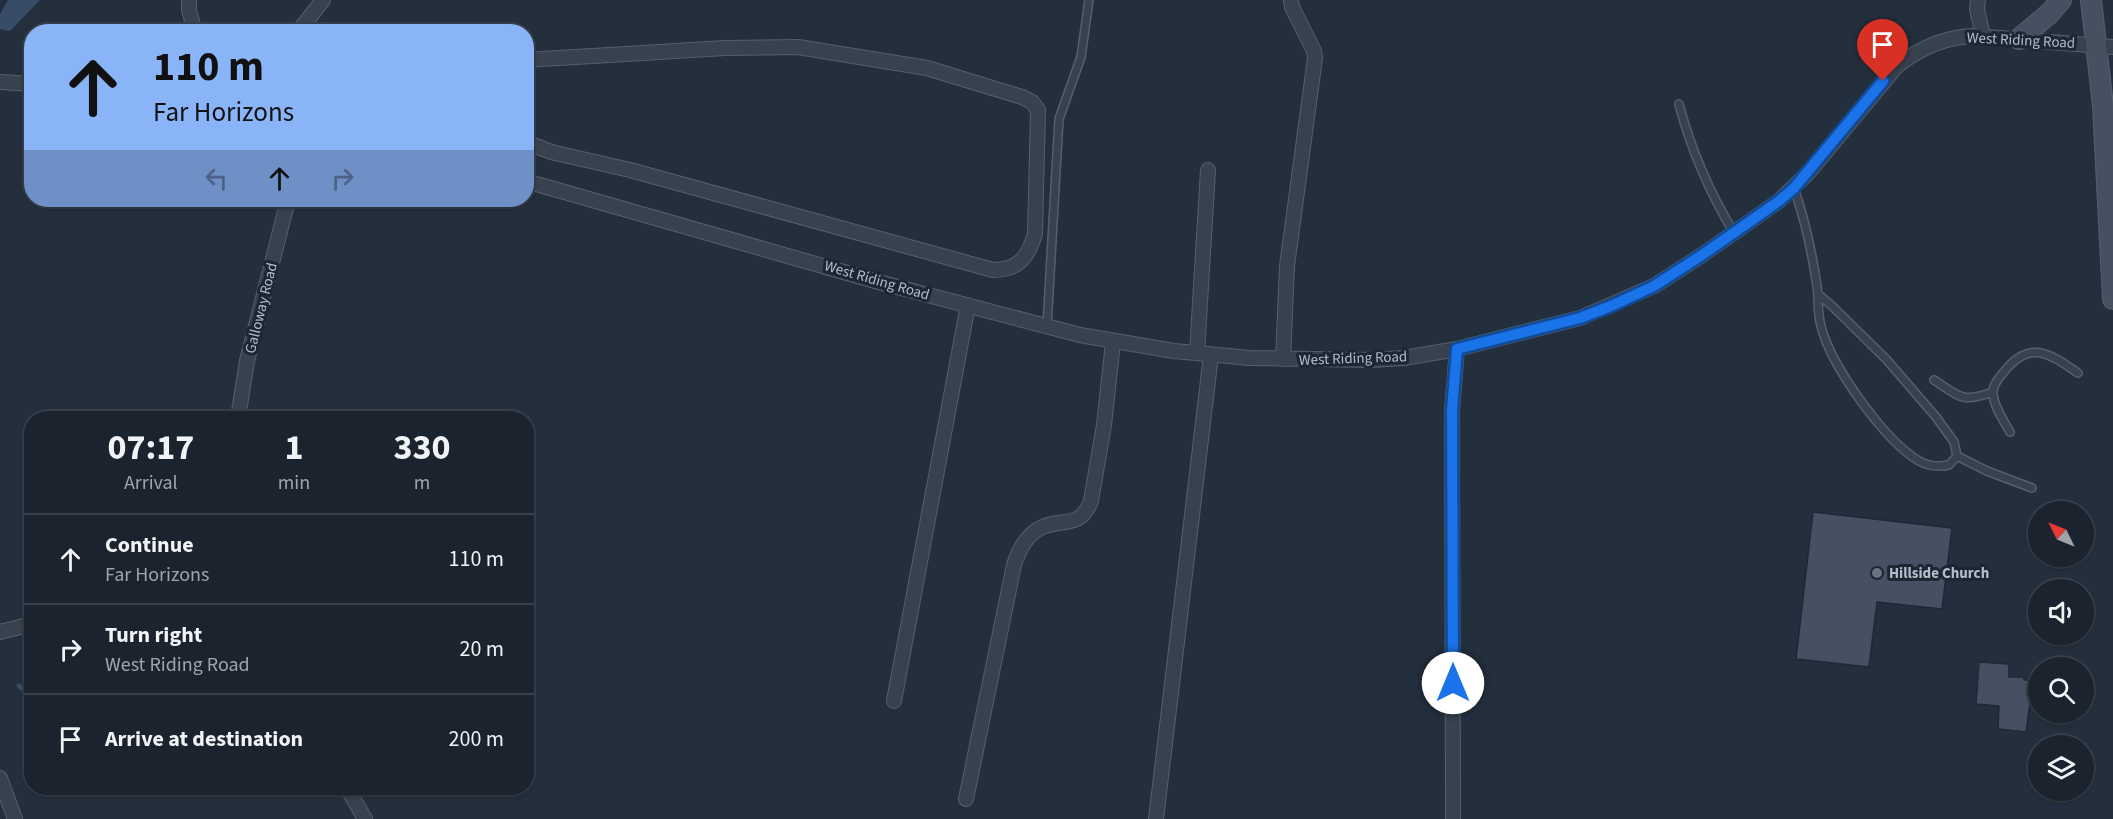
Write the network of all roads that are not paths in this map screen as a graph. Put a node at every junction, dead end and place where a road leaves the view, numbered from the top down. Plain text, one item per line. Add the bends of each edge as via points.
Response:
1 (189, 0) edge
2 (323, 0) edge
3 (1089, 0) edge
4 (1291, 0) edge
5 (1978, 0) edge
6 (2061, 0) edge
7 (2091, 0) edge
8 (193, 24) edge
9 (307, 24) edge
10 (1983, 36) junction
11 (2019, 39) junction
12 (2104, 46) edge
13 (534, 60) edge
14 (0, 82) edge
15 (24, 84) edge
16 (1679, 104) dead end
17 (534, 145) edge
18 (1208, 170) dead end
19 (534, 183) edge
20 (1794, 188) junction
21 (286, 207) edge
22 (1734, 233) junction
23 (1818, 294) junction
24 (2113, 299) edge
25 (968, 305) junction
26 (1047, 326) junction
27 (1113, 342) junction
28 (1457, 349) junction
29 (1204, 354) junction
30 (1283, 359) junction
31 (2078, 373) dead end
32 (1934, 380) dead end
33 (1993, 392) junction
34 (239, 411) edge
35 (2010, 432) dead end
36 (1957, 456) junction
37 (2032, 488) dead end
38 (24, 626) edge
39 (0, 632) edge
40 (894, 701) dead end
41 (0, 778) edge
42 (351, 795) edge
43 (966, 799) dead end
44 (15, 819) edge
45 (365, 819) edge
46 (1156, 819) edge
47 (1453, 819) edge

1 - 8 street
2 - 9 street
3 - 26 lane via 1081,57 1059,119
4 - 30 street via 1315,58 1287,266
5 - 10 street
6 - 11 main road
7 - 12 main road
10 - 11 street, West Riding Road
10 - 20 street, West Riding Road via 1938,42 1897,66
11 - 12 street, West Riding Road
12 - 24 main road via 2103,106
13 - 17 street via 798,47 927,68 1022,96 1038,110 1035,234 1031,248 1016,265 993,270
14 - 15 street
16 - 22 lane via 1715,202
18 - 29 street
19 - 25 street, West Riding Road
20 - 22 street, West Riding Road
20 - 23 lane
21 - 34 street, Galloway Road
22 - 28 street, West Riding Road via 1654,286 1611,306 1580,318
23 - 36 lane via 1886,359 1936,417 1954,442
23 - 36 lane via 1827,345 1893,441 1921,462 1937,467 1950,465
25 - 26 street, West Riding Road
25 - 40 street
26 - 27 street, West Riding Road
27 - 29 street, West Riding Road
27 - 43 street via 1091,501 1080,518 1037,530 1019,551
28 - 30 street, West Riding Road via 1394,358
28 - 47 street via 1452,410
29 - 30 street, West Riding Road
29 - 46 street
31 - 33 lane via 2047,354 2033,351 2009,365
32 - 33 lane via 1957,397 1970,399
33 - 35 lane
36 - 37 lane
38 - 39 street
41 - 44 street
42 - 45 street

